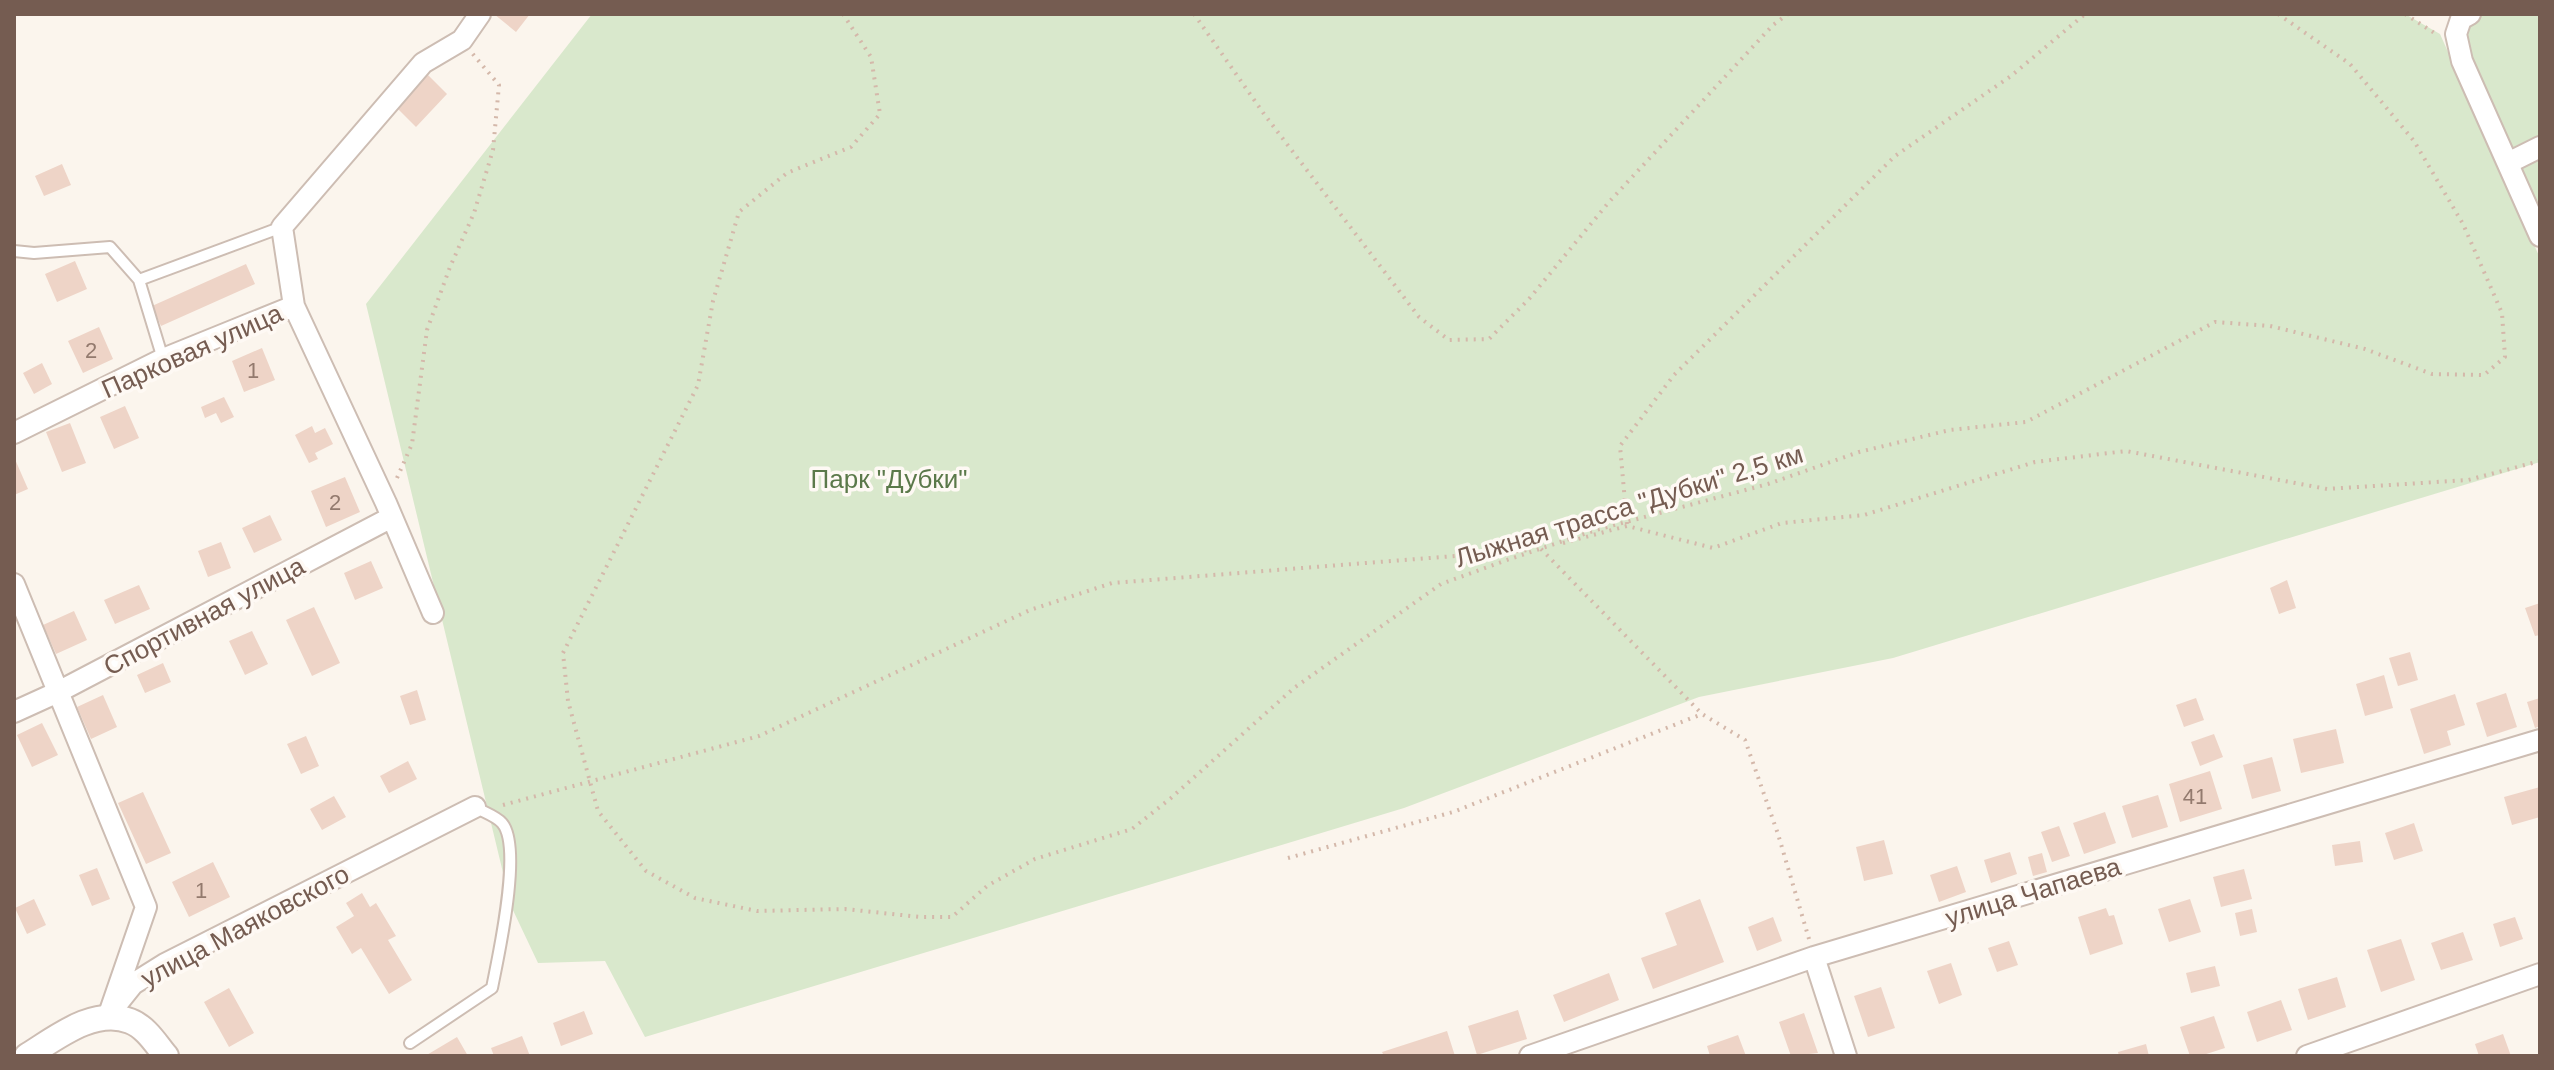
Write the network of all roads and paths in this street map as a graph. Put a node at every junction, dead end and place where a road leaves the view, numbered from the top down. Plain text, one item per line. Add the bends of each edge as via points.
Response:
1 (480, 14) edge
2 (843, 14) edge
3 (1194, 14) edge
4 (1788, 14) edge
5 (2085, 14) edge
6 (2278, 14) edge
7 (2405, 14) edge
8 (2470, 14) edge
9 (2439, 36) dead end
10 (462, 40) junction
11 (2540, 147) edge
12 (2508, 163) junction
13 (282, 227) junction
14 (2540, 236) edge
15 (14, 251) edge
16 (139, 280) junction
17 (294, 306) junction
18 (163, 359) junction
19 (14, 433) edge
20 (2540, 461) edge
21 (389, 510) junction
22 (1627, 524) junction
23 (1539, 549) junction
24 (14, 584) edge
25 (433, 613) dead end
26 (58, 692) junction
27 (14, 712) edge
28 (1702, 714) junction
29 (2540, 740) edge
30 (590, 782) junction
31 (475, 807) junction
32 (1288, 858) dead end
33 (1814, 957) junction
34 (2540, 974) edge
35 (108, 1017) junction
36 (410, 1043) dead end
37 (27, 1056) edge
38 (166, 1056) edge
39 (1530, 1056) edge
40 (1846, 1056) edge
41 (2307, 1056) edge

1 - 10 street
2 - 30 path, Лыжная трасса "Дубки" 2,5 км via 871,57 880,114 851,147 787,173 739,212 713,301 698,385 563,653 568,701
3 - 4 path via 1419,317 1449,340 1489,339 1619,191
5 - 22 path via 2011,76 1895,156 1674,375 1620,446
6 - 22 path, Лыжная трасса "Дубки" 2,5 км via 2350,64 2414,141 2463,224 2502,313 2505,357 2484,375 2432,374 2365,349 2270,326 2215,322 2026,422 1950,430 1859,452
7 - 9 path
8 - 12 street via 2461,19 2456,34 2462,61
10 - 13 street via 423,63
10 - 21 path via 499,85 493,150 427,330 412,444
11 - 12 street
12 - 14 street
13 - 16 lane
13 - 17 street, Парковая улица
15 - 16 lane via 110,247
16 - 18 lane
17 - 18 street, Парковая улица
17 - 21 street
18 - 19 street, Парковая улица
20 - 22 path via 2468,480 2327,489 2126,451 2035,462 1864,515 1782,523 1713,548
21 - 25 street
21 - 26 street, Спортивная улица
22 - 23 path
23 - 28 path
23 - 30 path via 1112,583 1030,610 759,736
23 - 30 path, Лыжная трасса "Дубки" 2,5 км via 1441,584 1294,688 1132,829 1035,859 987,886 952,917 845,909 757,911 695,898 646,871 598,811
24 - 26 street
26 - 27 street, Спортивная улица
26 - 35 street via 146,907
28 - 32 path via 1453,812
28 - 33 path via 1745,740
29 - 33 street, улица Чапаева
30 - 31 path via 513,803
31 - 35 street, улица Маяковского via 165,964 133,984
31 - 36 lane via 502,823 509,840 508,909 492,988
33 - 39 street, улица Чапаева
33 - 40 street
34 - 41 street
35 - 37 street via 74,1027
35 - 38 street via 131,1021

